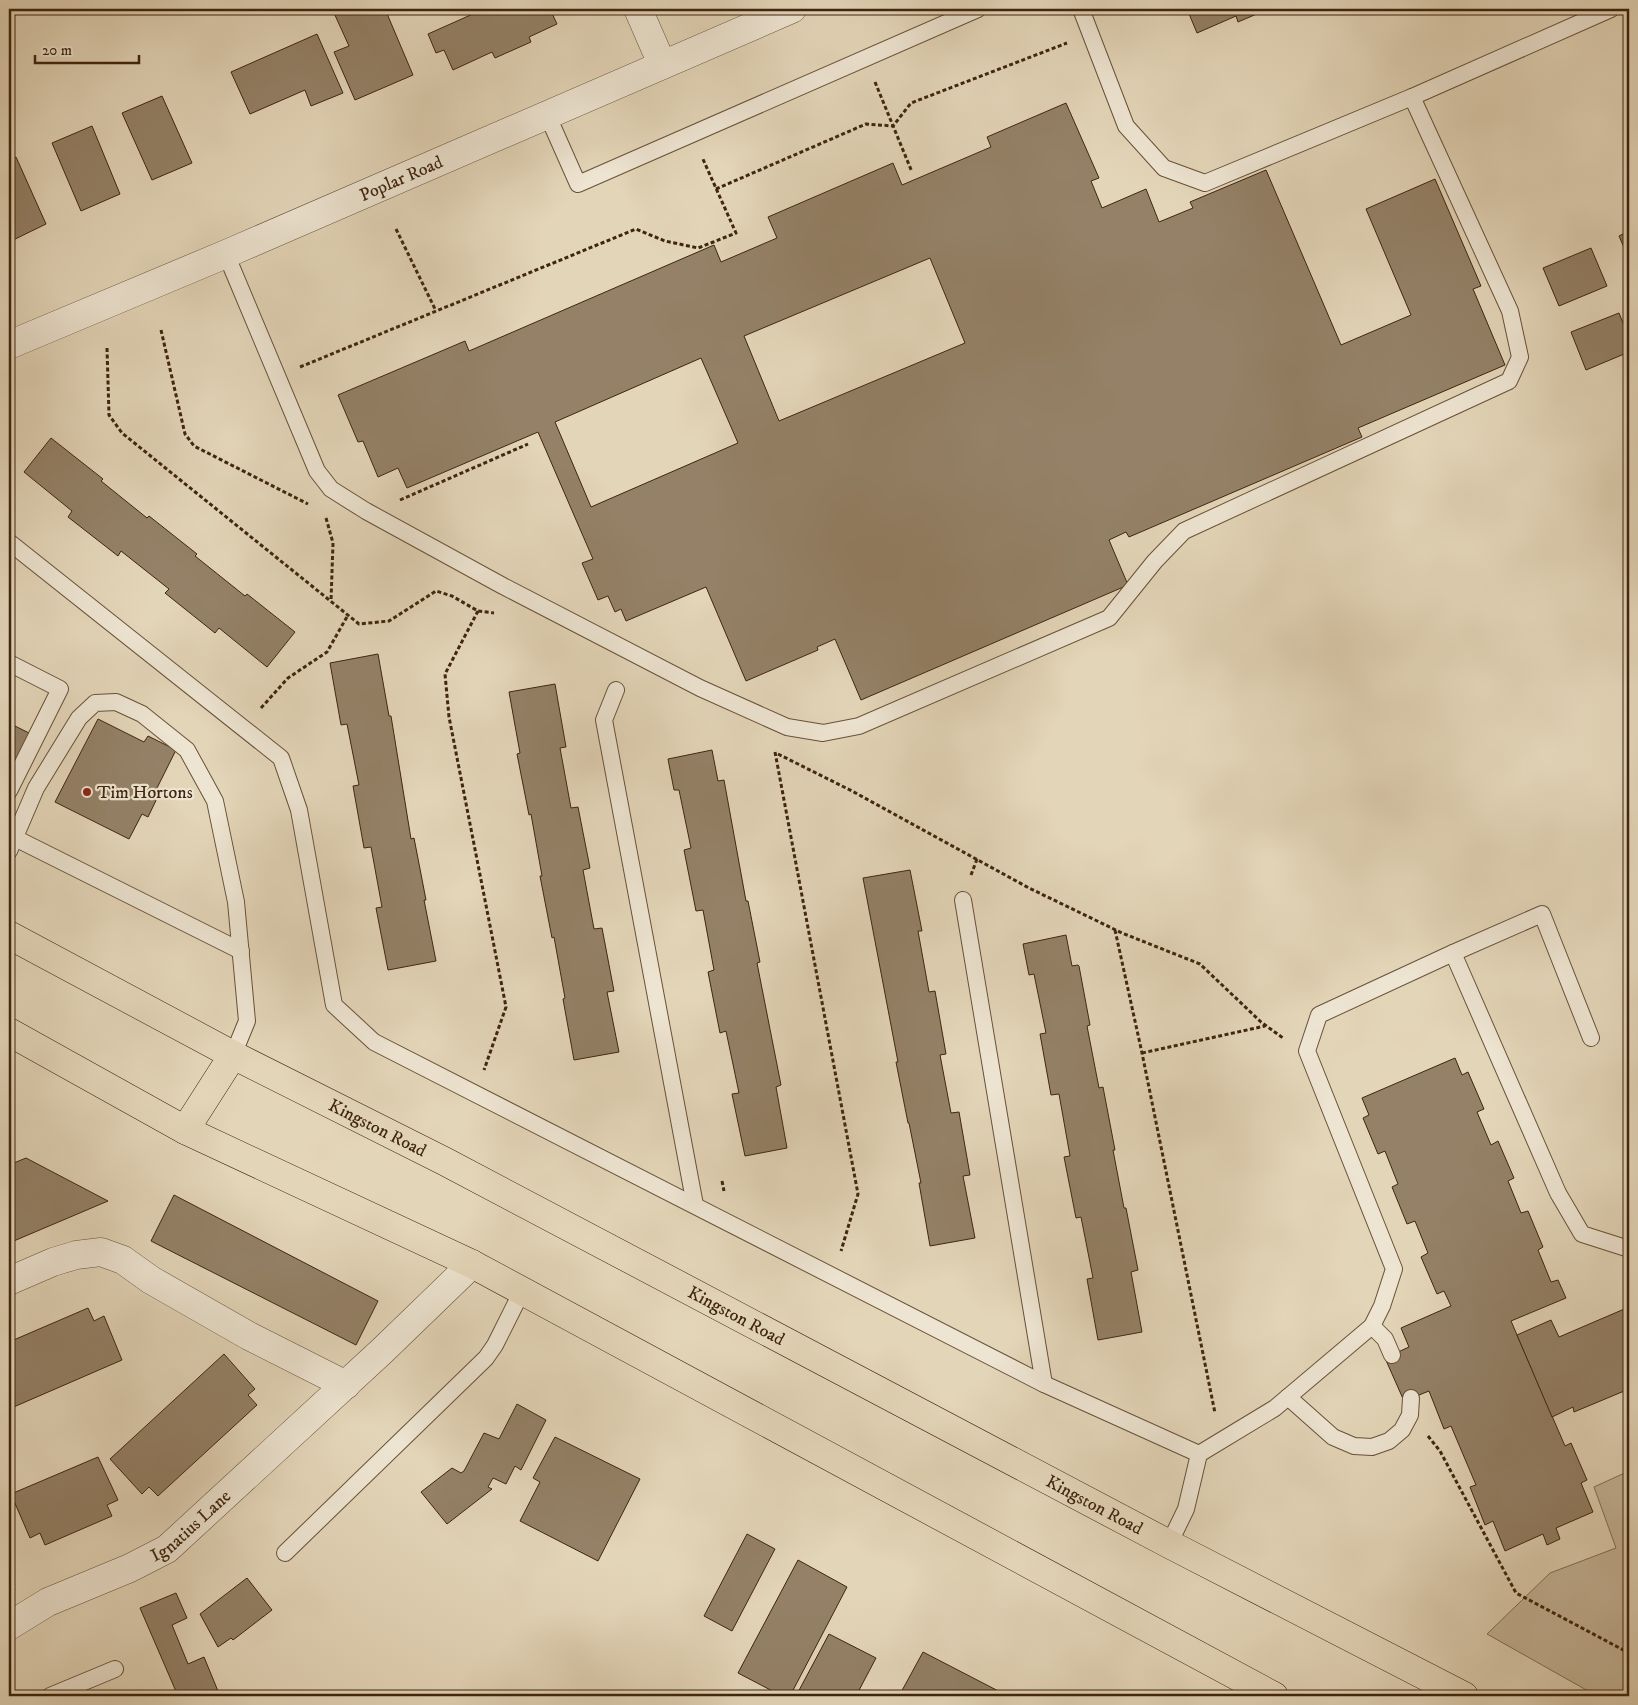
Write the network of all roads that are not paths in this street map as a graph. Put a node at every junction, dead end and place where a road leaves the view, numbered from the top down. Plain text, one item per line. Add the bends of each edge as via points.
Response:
1 (638, 9) edge
2 (792, 9) edge
3 (978, 9) edge
4 (1081, 9) edge
5 (1611, 9) edge
6 (662, 64) junction
7 (1412, 97) junction
8 (547, 114) junction
9 (226, 254) junction
10 (9, 345) edge
11 (9, 542) edge
12 (9, 663) edge
13 (616, 690) dead end
14 (9, 791) edge
15 (12, 844) edge
16 (964, 900) dead end
17 (9, 935) edge
18 (241, 951) junction
19 (1453, 953) junction
20 (9, 1032) edge
21 (1591, 1038) dead end
22 (233, 1055) junction
23 (185, 1130) junction
24 (695, 1205) junction
25 (1629, 1250) edge
26 (472, 1264) junction
27 (9, 1282) edge
28 (522, 1291) junction
29 (1372, 1326) junction
30 (1392, 1354) dead end
31 (1044, 1384) junction
32 (346, 1385) junction
33 (1288, 1397) junction
34 (1411, 1398) dead end
35 (1199, 1454) junction
36 (1169, 1544) junction
37 (285, 1553) dead end
38 (9, 1626) edge
39 (115, 1668) dead end
40 (50, 1696) edge
41 (1274, 1696) edge
42 (1464, 1696) edge

1 - 6 street
2 - 6 street, Poplar Road
3 - 8 lane via 578,184
4 - 7 lane via 1126,126 1164,168 1205,182
5 - 7 lane
6 - 8 street, Poplar Road
7 - 9 lane via 1510,311 1520,357 1509,381 1184,531 1154,561 1110,618 859,726 823,734 787,727 700,688 503,586 332,489 317,471
8 - 9 street, Poplar Road
9 - 10 street, Poplar Road
11 - 24 lane via 281,758 298,810 334,1005 374,1042
12 - 14 lane via 60,689
13 - 24 lane via 604,720
15 - 18 lane
15 - 18 lane via 36,788 79,718 95,703 116,702 142,714 187,750 215,801 236,902
16 - 31 lane
17 - 22 main road, Kingston Road
18 - 22 lane via 246,1021
19 - 21 lane via 1542,914
19 - 25 lane via 1558,1193 1582,1234
19 - 29 lane via 1319,1015 1307,1051 1394,1270
20 - 23 main road
22 - 23 main road
22 - 36 main road, Kingston Road via 444,1161
23 - 26 main road
24 - 31 lane
26 - 28 main road
26 - 32 street, Ignatius Lane
27 - 32 street via 53,1262 101,1252 123,1260 151,1280 249,1336
28 - 37 lane via 486,1358
28 - 41 main road
29 - 30 lane via 1385,1339
29 - 33 lane
31 - 35 lane
32 - 38 street, Ignatius Lane via 167,1549 48,1602
33 - 34 lane via 1333,1437 1354,1446 1372,1446 1390,1440 1402,1430 1410,1415
33 - 35 lane
35 - 36 lane via 1186,1509
36 - 42 main road, Kingston Road
39 - 40 lane

